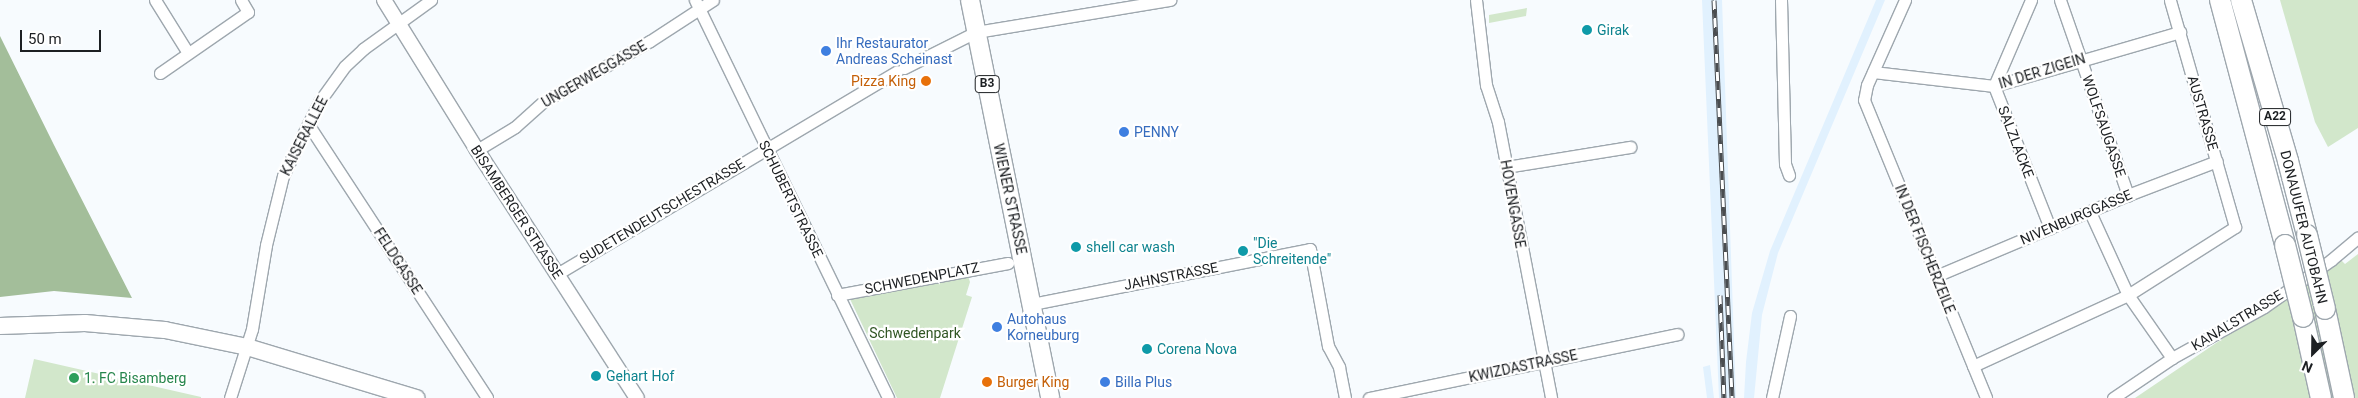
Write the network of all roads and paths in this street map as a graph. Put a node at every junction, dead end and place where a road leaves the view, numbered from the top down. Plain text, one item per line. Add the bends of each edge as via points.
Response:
1 (155, 0) edge
2 (240, 0) edge
3 (384, 0) edge
4 (431, 0) edge
5 (713, 0) edge
6 (970, 0) edge
7 (1170, 0) edge
8 (1782, 0) edge
9 (1905, 0) edge
10 (2031, 0) edge
11 (2060, 0) edge
12 (2170, 0) edge
13 (2220, 0) edge
14 (2241, 0) edge
15 (1475, 3) edge
16 (697, 4) edge
17 (399, 24) junction
18 (976, 32) junction
19 (2180, 32) junction
20 (188, 53) junction
21 (2081, 59) junction
22 (1873, 72) junction
23 (160, 73) dead end
24 (1994, 86) junction
25 (308, 124) junction
26 (1630, 147) dead end
27 (767, 148) junction
28 (477, 150) junction
29 (2217, 161) junction
30 (1506, 167) junction
31 (1789, 175) dead end
32 (2128, 195) junction
33 (2090, 212) junction
34 (2050, 228) junction
35 (2358, 238) edge
36 (1008, 263) dead end
37 (557, 274) junction
38 (1936, 276) junction
39 (837, 295) junction
40 (2128, 295) junction
41 (1032, 304) junction
42 (1790, 316) dead end
43 (0, 326) edge
44 (1678, 334) dead end
45 (247, 347) junction
46 (2172, 358) junction
47 (1543, 362) junction
48 (1972, 366) junction
49 (230, 398) edge
50 (416, 398) edge
51 (487, 398) edge
52 (637, 398) edge
53 (888, 398) edge
54 (1050, 398) edge
55 (1345, 398) edge
56 (1369, 398) edge
57 (1551, 398) edge
58 (1772, 398) edge
59 (1986, 398) edge
60 (2113, 398) edge
61 (2321, 398) edge
62 (2344, 398) edge

1 - 20 street
2 - 20 street via 248,12
3 - 17 street, BISAMBERGER STRASSE
4 - 17 street, KAISERALLEE
5 - 16 street, UNGERWEGGASSE
6 - 18 main road, WIENER STRASSE / B3
7 - 18 street, SUDETENDEUTSCHESTRASSE
8 - 31 street via 1785,164
9 - 22 street
10 - 24 street
11 - 21 street, WOLFSAUGASSE
12 - 19 street, AUSTRASSE
13 - 61 highway, DONAUUFER AUTOBAHN / A22, bridge via 2285,245
14 - 62 highway, DONAUUFER AUTOBAHN / A22, bridge via 2288,161
15 - 30 street, HOVENGASSE via 1486,85 1498,122
16 - 27 street, SCHUBERTSTRASSE
16 - 28 street, UNGERWEGGASSE via 650,41 543,102 515,126
17 - 25 street, KAISERALLEE via 345,66 319,102
17 - 28 street, BISAMBERGER STRASSE
18 - 27 street, SUDETENDEUTSCHESTRASSE via 901,70
18 - 41 main road, WIENER STRASSE / B3
19 - 21 street, IN DER ZIGEIN
19 - 29 street, AUSTRASSE
20 - 23 street
21 - 24 street, IN DER ZIGEIN
21 - 32 street, WOLFSAUGASSE
22 - 24 street, IN DER ZIGEIN
22 - 38 street, IN DER FISCHERZEILE via 1864,100
24 - 34 street, SALZLACKE
25 - 45 street, KAISERALLEE via 283,176
25 - 51 street, FELDGASSE
26 - 30 street
27 - 37 street, SUDETENDEUTSCHESTRASSE
27 - 39 street, SCHUBERTSTRASSE
28 - 37 street, BISAMBERGER STRASSE
29 - 32 street, NIVENBURGGASSE
29 - 40 street, AUSTRASSE via 2235,227
30 - 47 street, HOVENGASSE
32 - 33 street, NIVENBURGGASSE
33 - 34 street, NIVENBURGGASSE
33 - 40 street
34 - 38 street, NIVENBURGGASSE
35 - 46 street, KANALSTRASSE via 2264,307
36 - 39 street, SCHWEDENPLATZ
37 - 52 street, BISAMBERGER STRASSE
38 - 48 street, IN DER FISCHERZEILE
39 - 53 street, SCHUBERTSTRASSE
40 - 46 street
40 - 48 street
41 - 54 main road, WIENER STRASSE / B3
41 - 55 street, JAHNSTRASSE via 1310,249 1328,346 1340,367
42 - 58 street
43 - 45 main road via 120,324
44 - 47 street, KWIZDASTRASSE
45 - 49 street, KAISERALLEE
45 - 50 main road
46 - 60 street, KANALSTRASSE
47 - 56 street, KWIZDASTRASSE
47 - 57 street, HOVENGASSE
48 - 59 street, IN DER FISCHERZEILE

